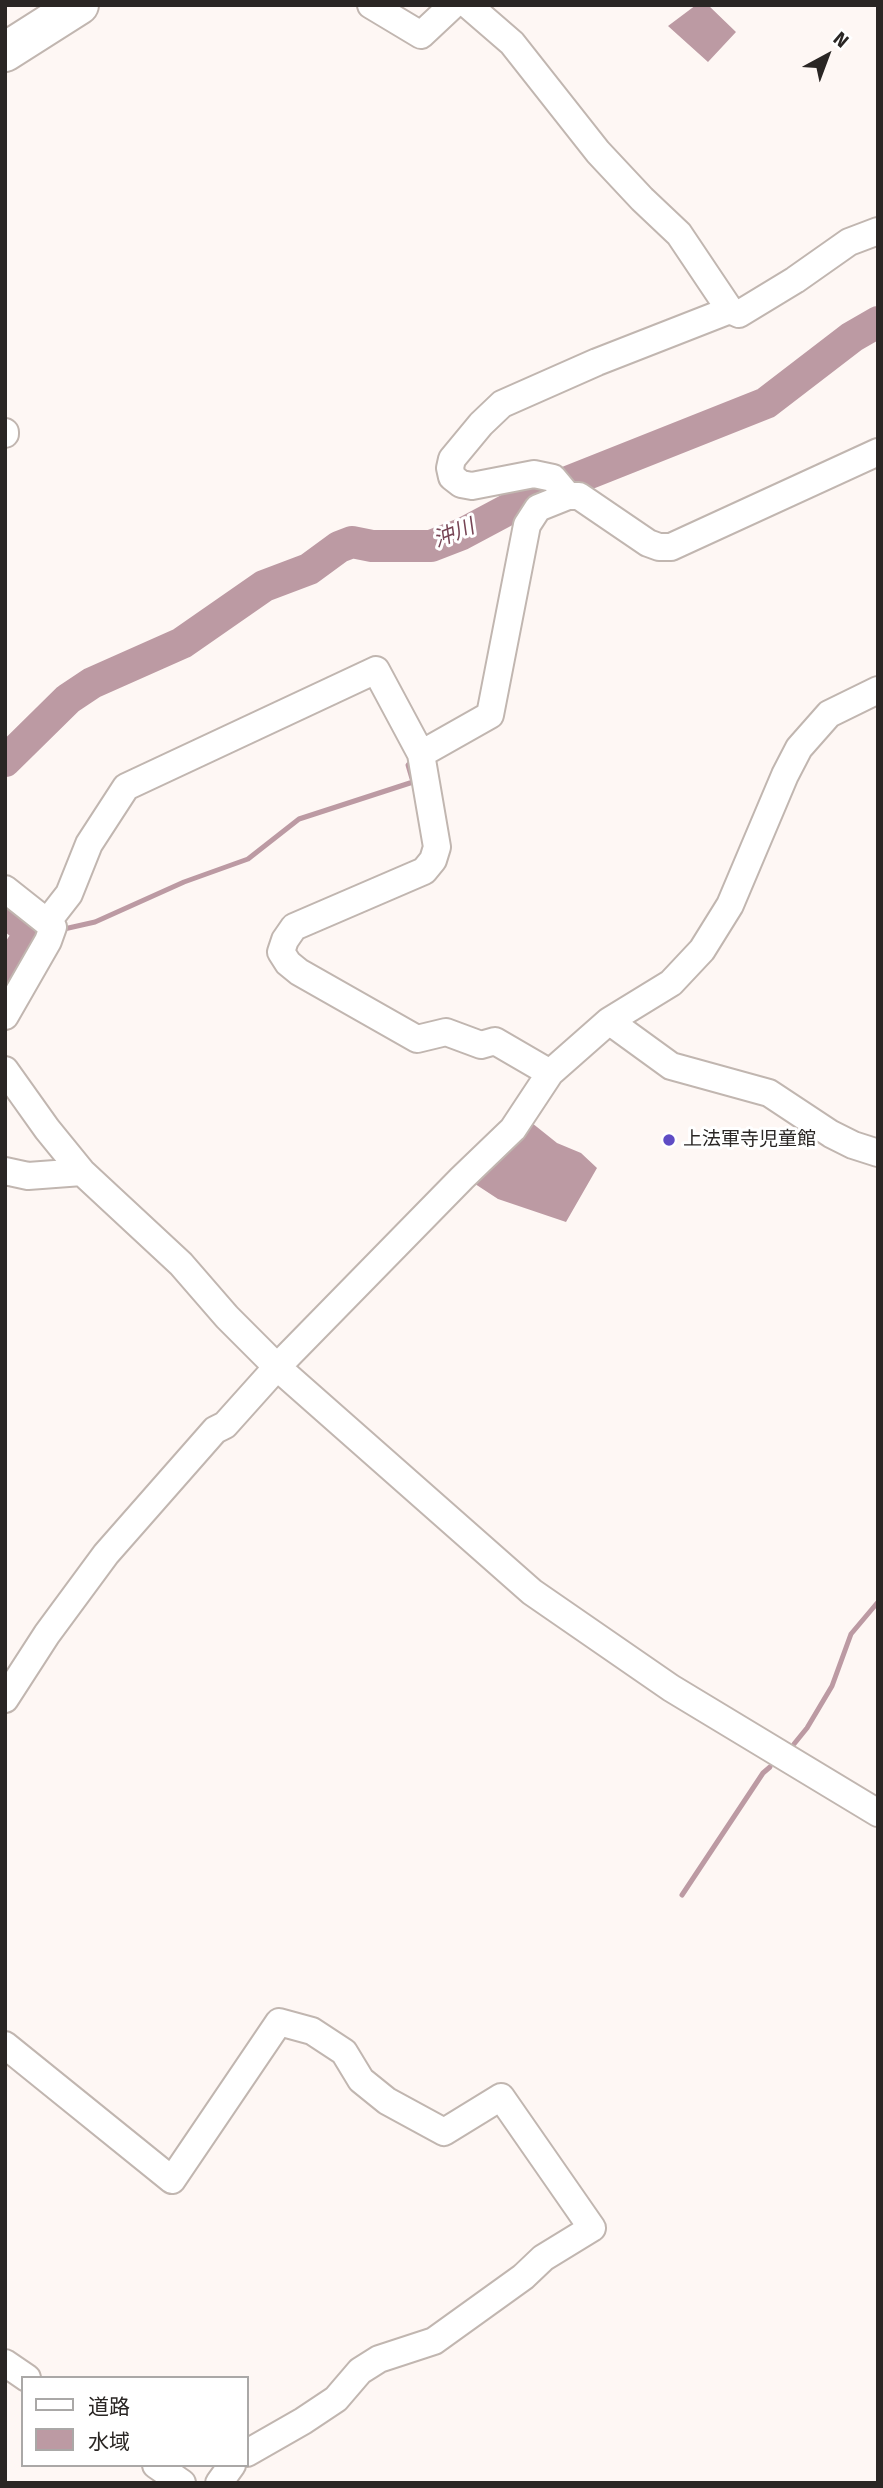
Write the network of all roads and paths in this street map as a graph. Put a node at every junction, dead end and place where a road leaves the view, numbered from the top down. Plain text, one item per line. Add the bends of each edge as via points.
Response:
1 (79, 5) edge
2 (371, 5) edge
3 (453, 5) edge
4 (468, 5) edge
5 (5, 52) edge
6 (878, 231) edge
7 (730, 310) junction
8 (878, 452) edge
9 (570, 492) junction
10 (878, 690) edge
11 (421, 754) junction
12 (5, 889) edge
13 (48, 921) junction
14 (5, 1016) edge
15 (609, 1021) junction
16 (5, 1070) edge
17 (550, 1073) junction
18 (878, 1153) edge
19 (5, 1171) edge
20 (82, 1172) junction
21 (277, 1367) junction
22 (5, 1699) edge
23 (878, 1813) edge
24 (5, 2045) edge
25 (5, 2363) edge
26 (24, 2376) edge
27 (248, 2452) edge
28 (159, 2467) edge
29 (231, 2467) edge
30 (182, 2483) edge
31 (219, 2483) edge

1 - 5 highway
2 - 3 street via 421,34
4 - 7 street via 512,43 598,152 679,234
6 - 7 street via 849,242 739,314
7 - 9 street via 502,404 452,459 452,477 461,484 534,474
8 - 9 street via 671,547 648,543
9 - 11 street via 538,508 527,525 490,715
10 - 15 street via 829,714 799,748 730,905 702,950 671,983
11 - 13 street via 376,670 125,787 89,844 69,894
11 - 17 street via 436,836 433,860 424,871 294,927 281,952 299,972 417,1039 446,1032 481,1045 495,1041
12 - 13 street
13 - 14 street via 53,927 48,942
15 - 17 street
15 - 18 street via 671,1066 769,1093 831,1134
16 - 20 street
17 - 21 street via 513,1129
19 - 20 street via 28,1176
20 - 21 street via 181,1264
21 - 22 street via 106,1553
21 - 23 street via 532,1592 671,1688
24 - 27 street via 172,2180 279,2022 312,2031 344,2052 361,2080 387,2101 444,2132 501,2097 592,2228 433,2341 379,2359 360,2371 335,2399
25 - 26 street
28 - 30 street
29 - 31 street

